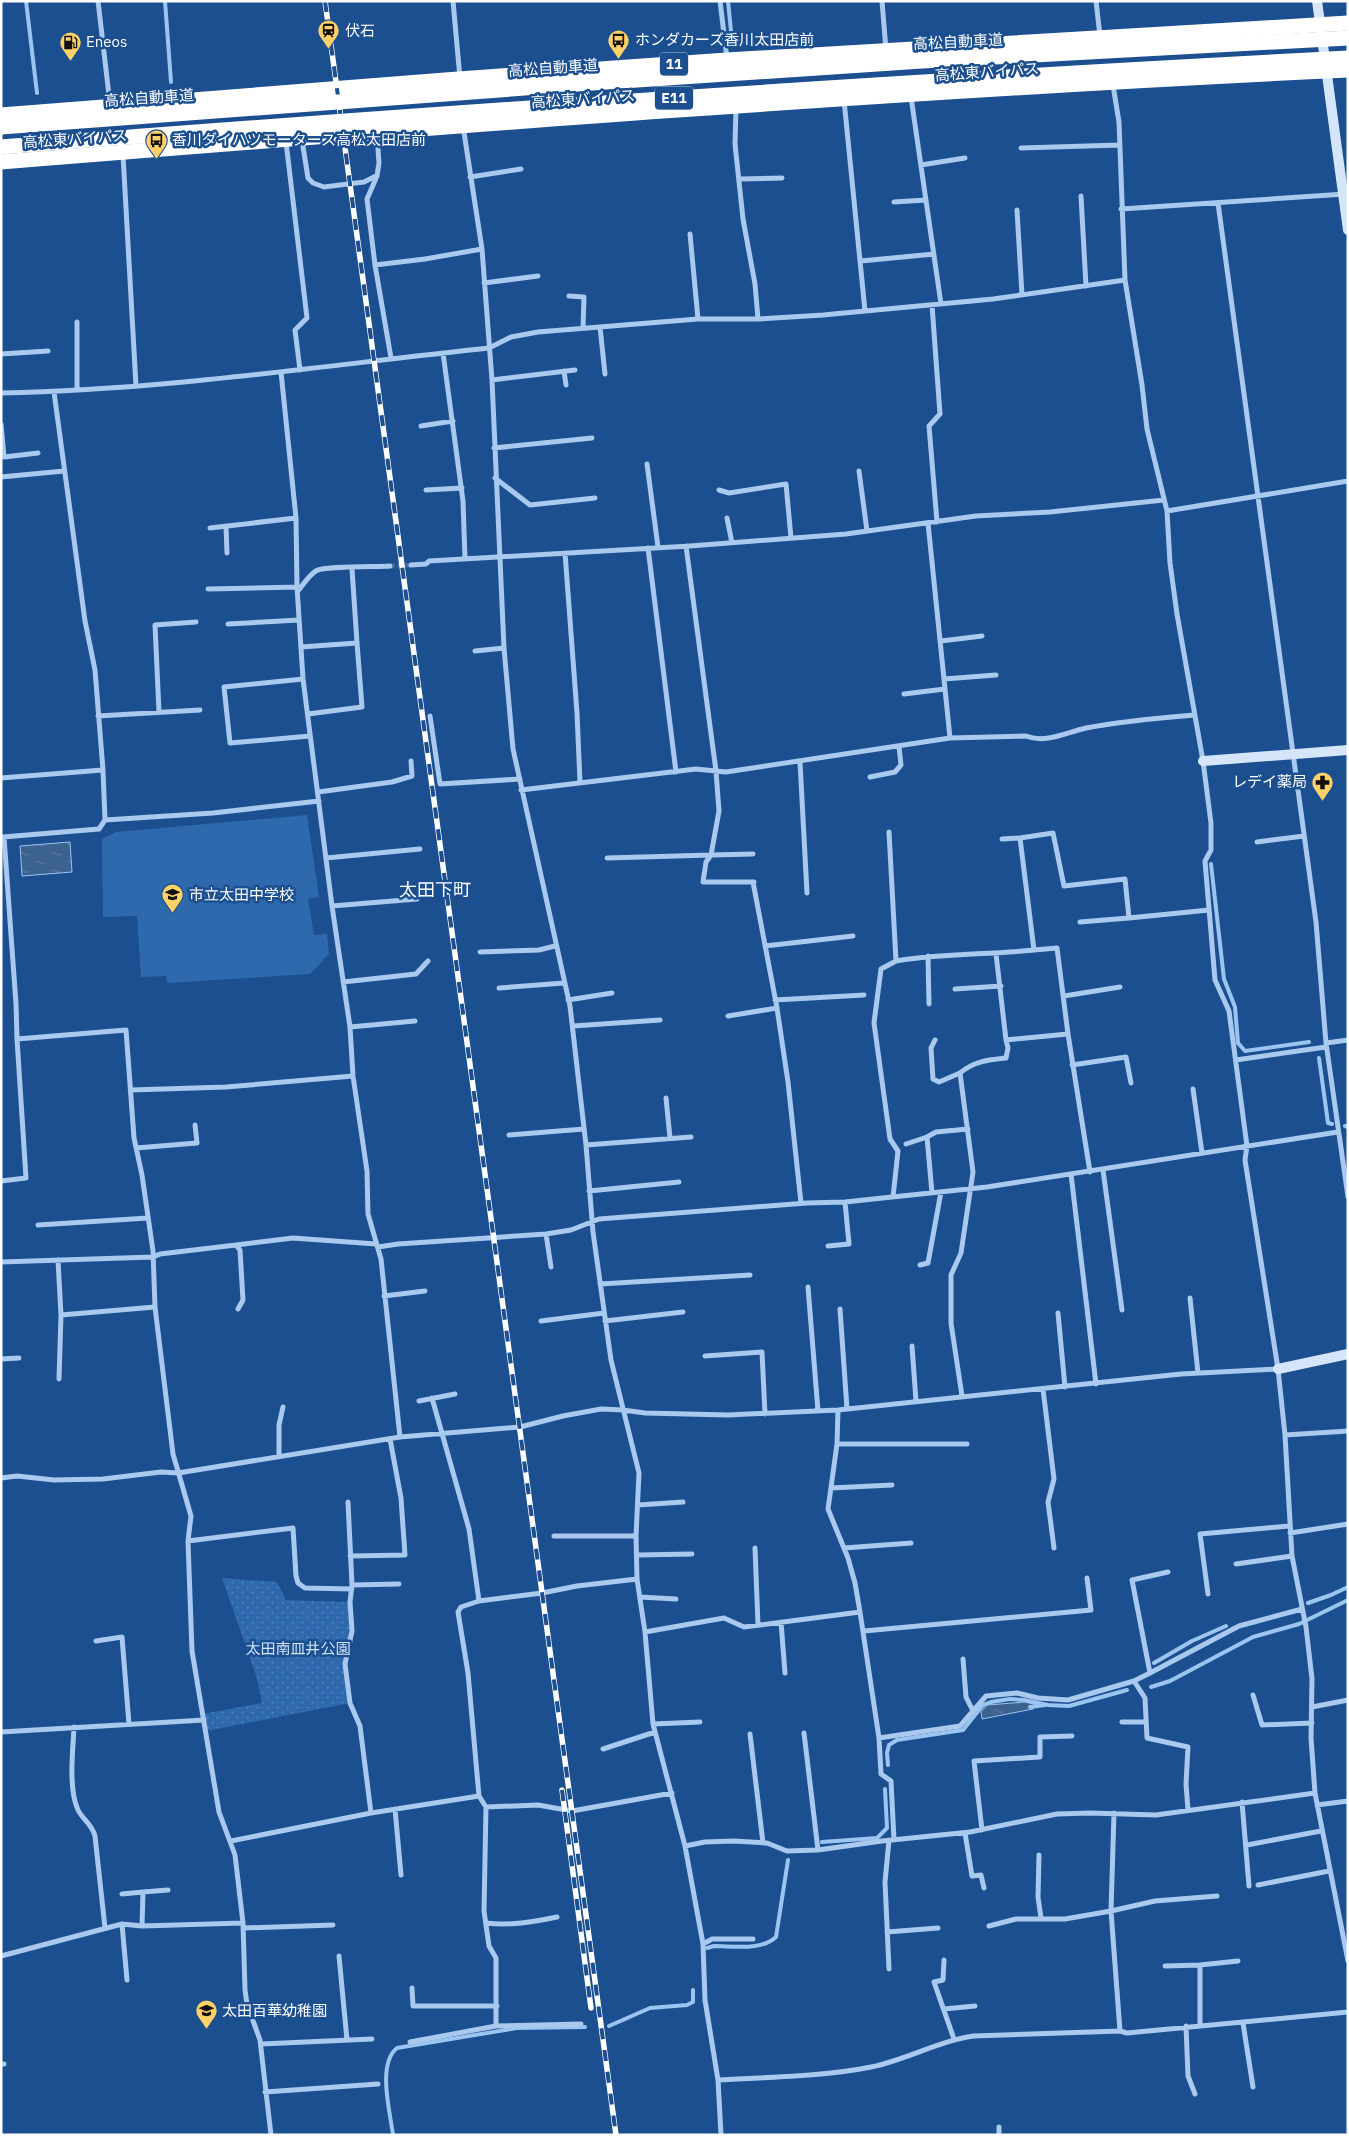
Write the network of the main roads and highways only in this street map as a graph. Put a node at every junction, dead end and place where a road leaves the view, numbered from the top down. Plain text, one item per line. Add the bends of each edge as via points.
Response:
1 (1348, 23) edge
2 (1348, 38) edge
3 (1348, 58) edge
4 (1348, 70) edge
5 (1, 115) edge
6 (1, 127) edge
7 (1, 147) edge
8 (1, 162) edge

1 - 5 highway, 高松東バイパス / 11 via 727,60
2 - 6 highway, 高松自動車道 / E11, bridge via 922,61
3 - 7 highway, E11, bridge via 593,103
4 - 8 highway, 高松東バイパス via 736,106

